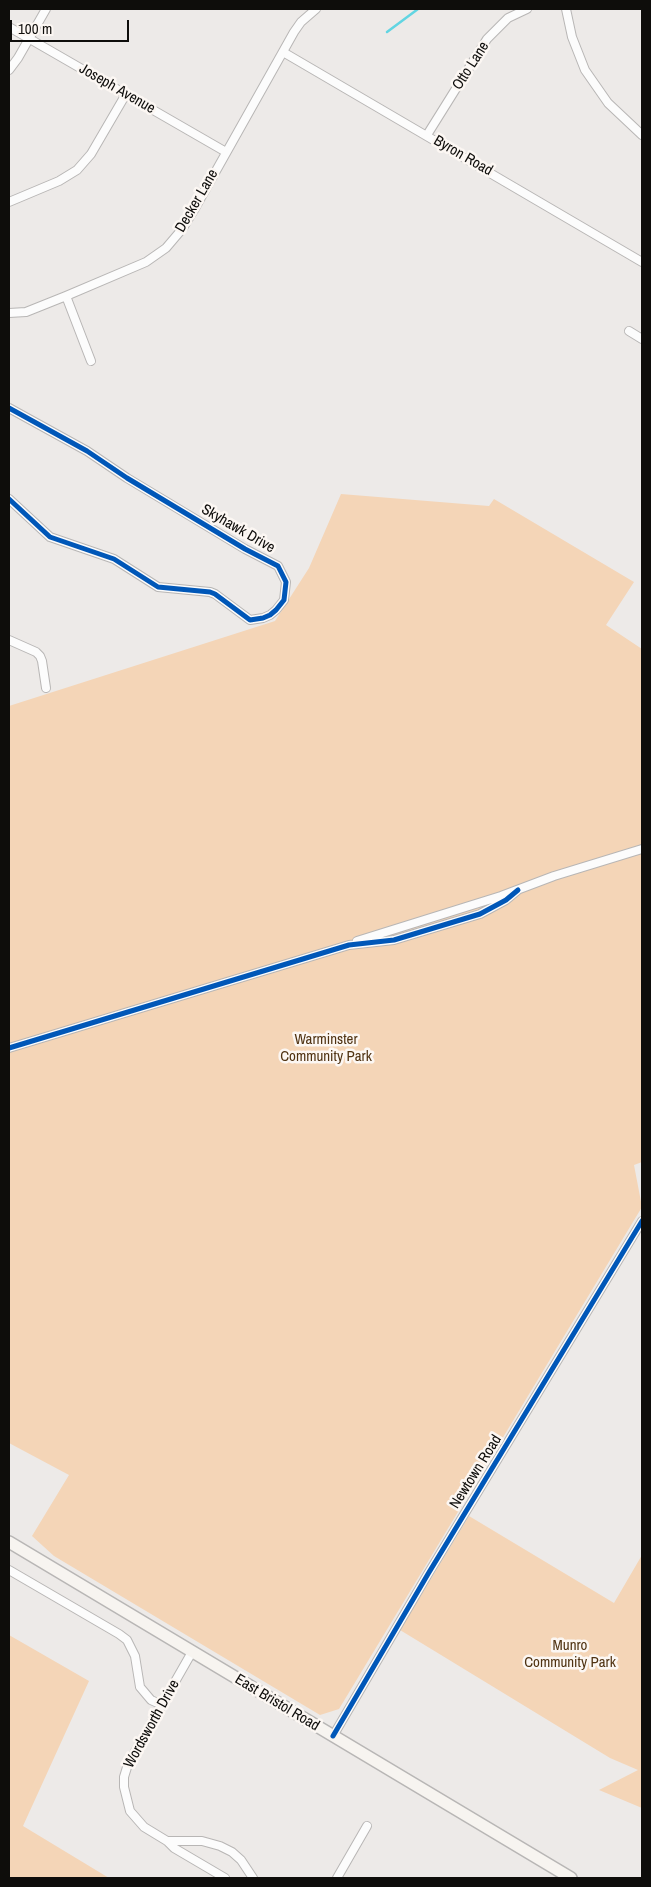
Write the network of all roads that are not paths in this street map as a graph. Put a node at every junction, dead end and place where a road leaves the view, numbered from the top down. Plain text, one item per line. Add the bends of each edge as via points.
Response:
1 (46, 9) edge
2 (316, 9) edge
3 (527, 9) edge
4 (566, 9) edge
5 (9, 27) edge
6 (29, 39) junction
7 (283, 52) junction
8 (9, 70) edge
9 (126, 94) junction
10 (427, 135) junction
11 (642, 135) edge
12 (226, 152) junction
13 (9, 202) edge
14 (642, 262) edge
15 (66, 296) junction
16 (9, 314) edge
17 (629, 331) dead end
18 (642, 339) edge
19 (91, 361) dead end
20 (9, 409) edge
21 (9, 499) edge
22 (9, 640) edge
23 (46, 688) dead end
24 (642, 849) edge
25 (518, 890) junction
26 (349, 945) junction
27 (9, 1048) edge
28 (642, 1221) edge
29 (9, 1542) edge
30 (9, 1570) edge
31 (192, 1652) junction
32 (162, 1705) junction
33 (333, 1736) junction
34 (367, 1826) dead end
35 (167, 1841) junction
36 (225, 1878) edge
37 (253, 1878) edge
38 (337, 1878) edge
39 (571, 1878) edge

1 - 6 street
2 - 7 street, Decker Lane via 301,22
3 - 10 street, Otto Lane via 508,18 488,39
4 - 11 street via 572,37 586,70 608,103
5 - 6 street, Joseph Avenue
6 - 8 street
6 - 9 street, Joseph Avenue
7 - 10 street, Byron Road
7 - 12 street, Decker Lane
9 - 12 street, Joseph Avenue
9 - 13 street via 91,154 77,170
10 - 14 street, Byron Road
12 - 15 street, Decker Lane via 183,228 166,248 146,262
15 - 16 street, Decker Lane via 26,312
15 - 19 street
17 - 18 street
20 - 21 street, Skyhawk Drive via 87,451 278,566 286,582 284,600 270,615 250,620 210,592 158,587 114,559 50,537
22 - 23 street via 40,656
24 - 25 street
25 - 26 street
25 - 26 street via 480,914 394,940
26 - 27 street
28 - 33 street, Newtown Road
29 - 31 main road, East Bristol Road
30 - 32 street via 123,1637 133,1650 140,1687 151,1700
31 - 32 street, Wordsworth Drive
31 - 33 main road, East Bristol Road
32 - 35 street, Wordsworth Drive via 128,1764 124,1782 130,1811 151,1832
33 - 39 main road, East Bristol Road
34 - 38 street
35 - 36 street, Wordsworth Drive
35 - 37 street via 220,1846 241,1860

